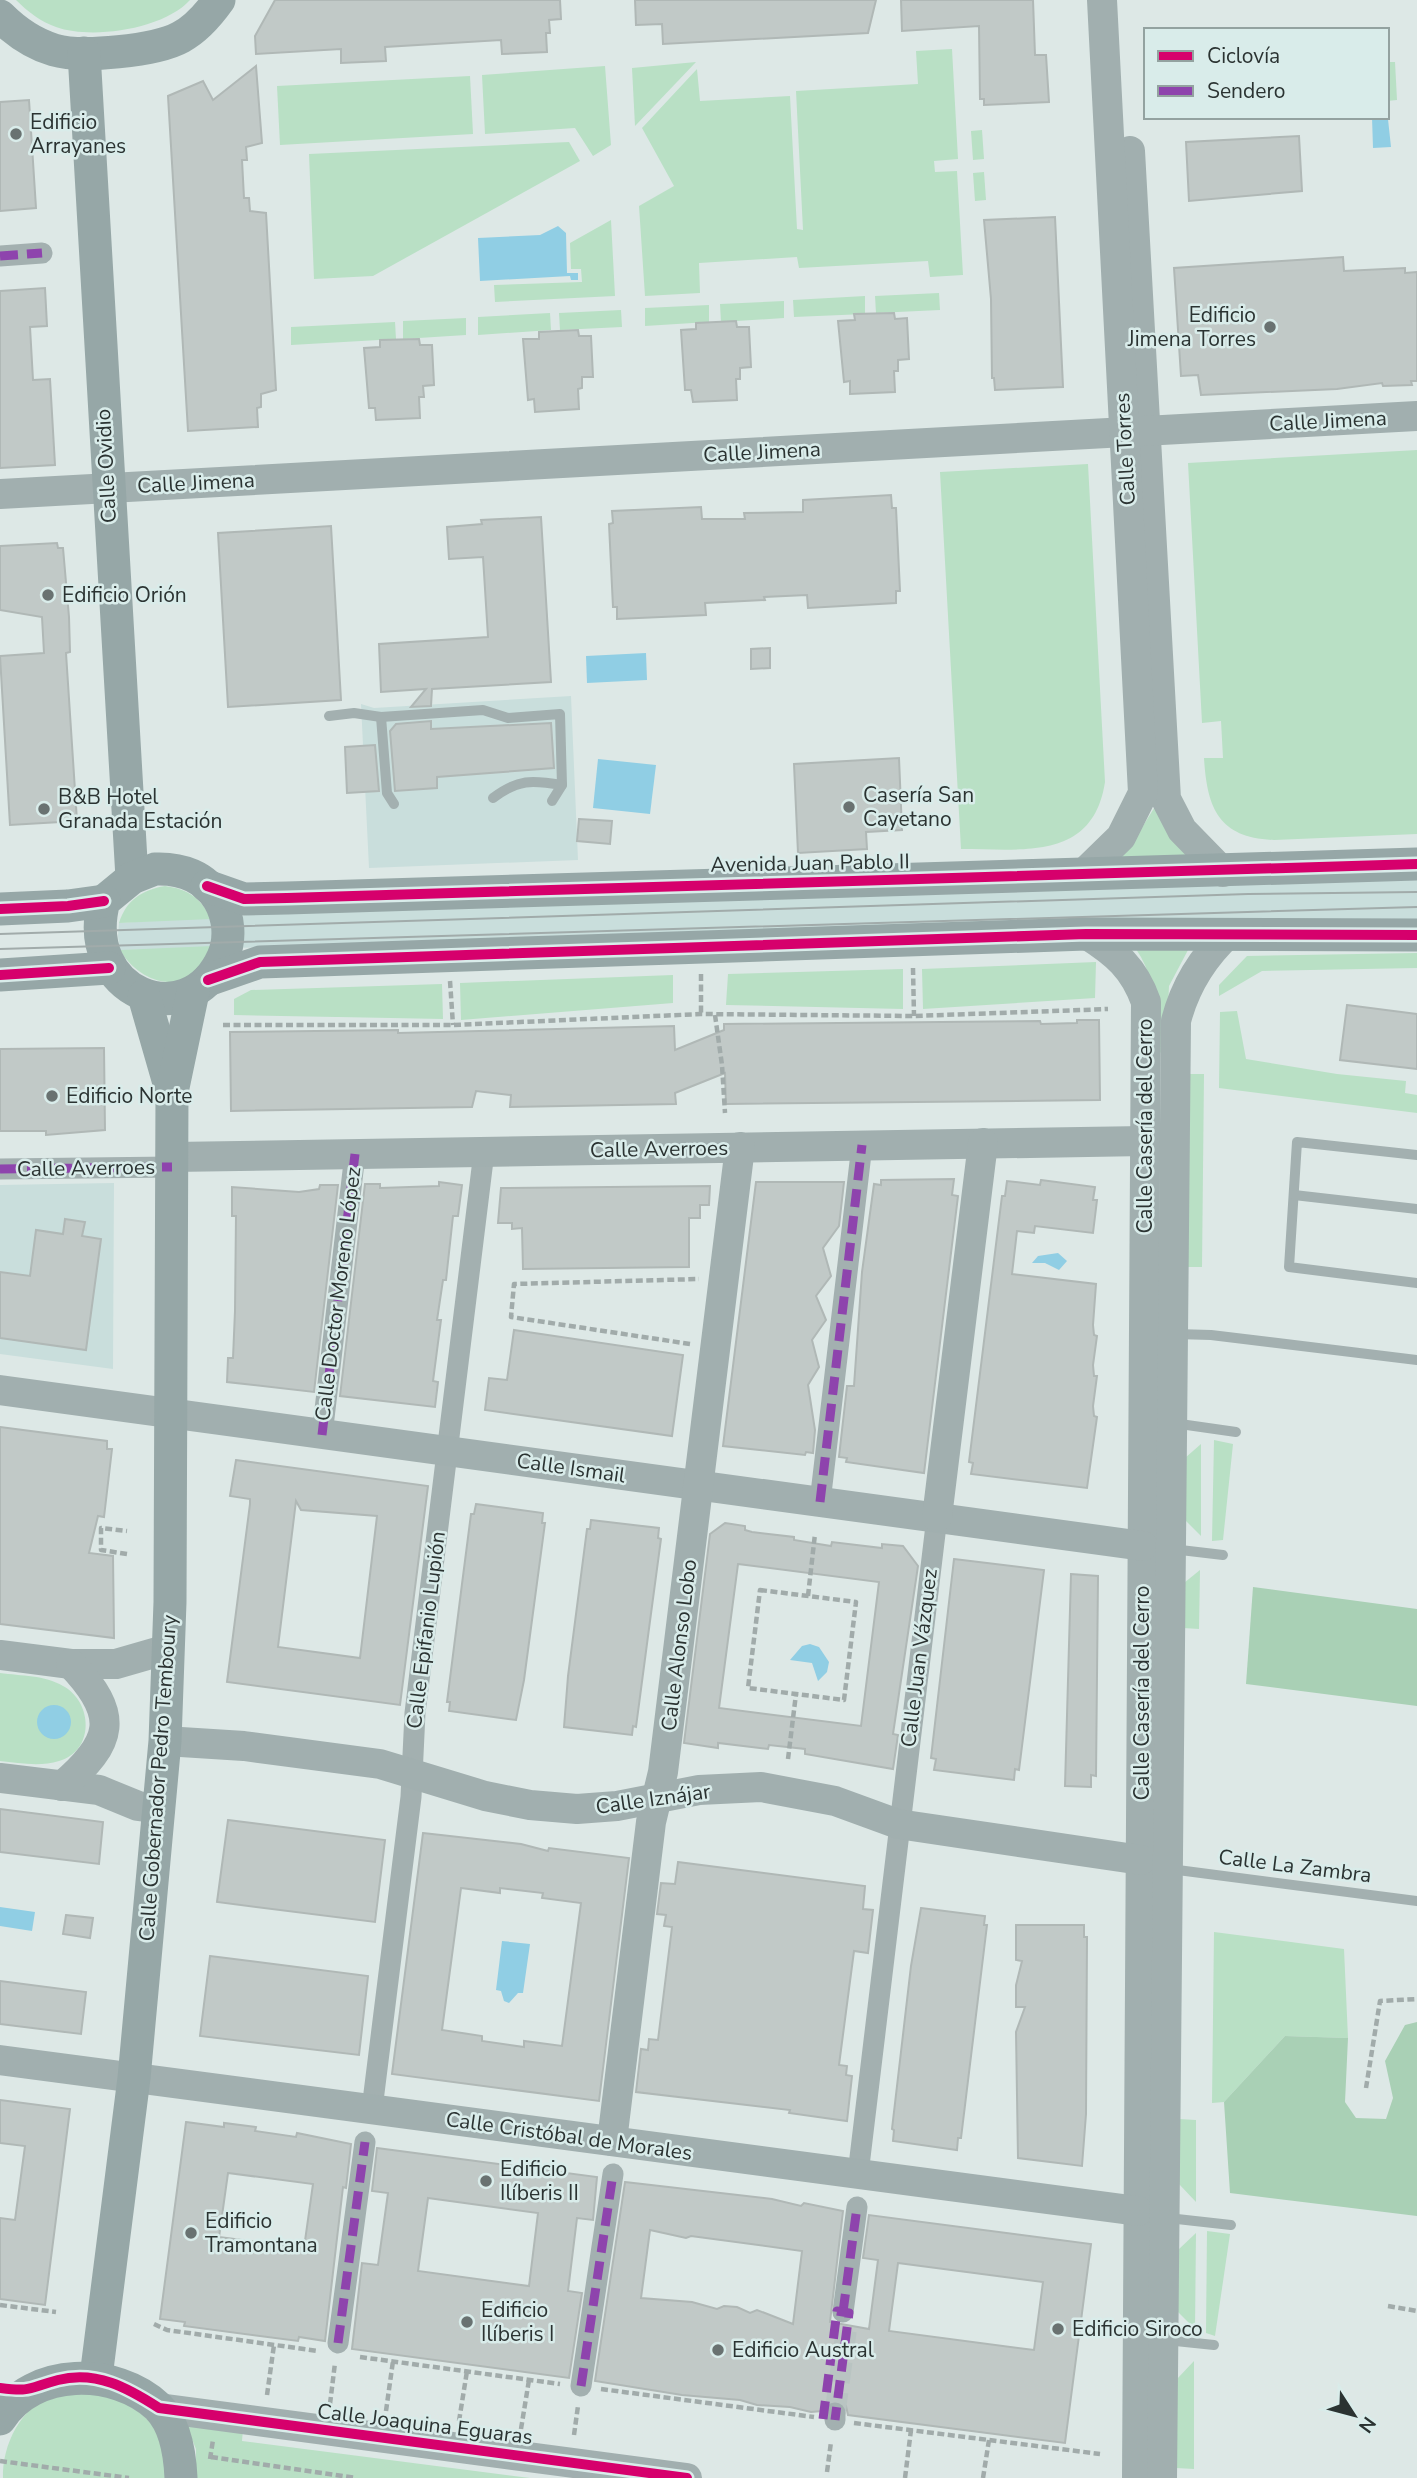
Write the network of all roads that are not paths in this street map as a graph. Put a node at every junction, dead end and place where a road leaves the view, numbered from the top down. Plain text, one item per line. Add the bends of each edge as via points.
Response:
1 (219, 0) edge
2 (1102, 0) edge
3 (1121, 0) edge
4 (0, 16) edge
5 (84, 53) junction
6 (42, 253) dead end
7 (0, 256) edge
8 (1417, 416) edge
9 (1135, 432) junction
10 (107, 488) junction
11 (0, 494) edge
12 (330, 716) dead end
13 (381, 716) junction
14 (562, 785) junction
15 (493, 798) dead end
16 (552, 801) dead end
17 (394, 804) dead end
18 (1417, 864) edge
19 (1223, 872) junction
20 (1082, 875) junction
21 (132, 878) junction
22 (207, 886) junction
23 (104, 901) junction
24 (0, 909) edge
25 (1229, 933) junction
26 (1086, 934) junction
27 (1417, 935) edge
28 (109, 968) junction
29 (0, 975) edge
30 (200, 986) junction
31 (144, 996) junction
32 (172, 1092) junction
33 (1145, 1141) junction
34 (983, 1143) junction
35 (862, 1145) junction
36 (740, 1147) junction
37 (484, 1152) junction
38 (355, 1154) junction
39 (1417, 1155) edge
40 (173, 1162) junction
41 (0, 1169) edge
42 (1293, 1195) junction
43 (1417, 1209) edge
44 (1417, 1283) edge
45 (1170, 1334) junction
46 (1417, 1360) edge
47 (0, 1391) edge
48 (170, 1415) junction
49 (1170, 1423) junction
50 (1236, 1432) dead end
51 (322, 1435) junction
52 (447, 1452) junction
53 (698, 1485) junction
54 (820, 1502) junction
55 (937, 1517) junction
56 (1156, 1547) junction
57 (1223, 1555) dead end
58 (168, 1649) junction
59 (0, 1656) edge
60 (71, 1664) junction
61 (165, 1741) junction
62 (411, 1771) junction
63 (0, 1778) edge
64 (62, 1786) junction
65 (657, 1798) junction
66 (160, 1809) junction
67 (898, 1824) junction
68 (1154, 1864) junction
69 (1417, 1902) edge
70 (0, 2060) edge
71 (134, 2078) junction
72 (372, 2109) junction
73 (612, 2141) junction
74 (365, 2142) dead end
75 (613, 2174) dead end
76 (858, 2174) junction
77 (857, 2207) dead end
78 (1151, 2214) junction
79 (1231, 2225) dead end
80 (842, 2320) tunnel mouth
81 (1163, 2340) junction
82 (1214, 2345) dead end
83 (337, 2348) road end
84 (96, 2377) junction
85 (572, 2385) road end
86 (14, 2390) edge
87 (159, 2408) junction
88 (0, 2419) edge
89 (195, 2473) edge
90 (687, 2478) edge
91 (1137, 2478) edge
92 (1162, 2478) edge

1 - 5 main road via 201,22 180,37 156,46
2 - 9 street, Calle Torres
3 - 9 street, Calle Torres
4 - 5 main road via 12,28 55,51
5 - 10 main road, Calle Ovidio
6 - 7 street
8 - 9 street, Calle Jimena
9 - 10 street, Calle Jimena
9 - 19 street, Calle Torres via 1166,799 1182,830
9 - 20 street, Calle Torres via 1143,793 1121,837
10 - 11 street, Calle Jimena
10 - 21 main road, Calle Ovidio
12 - 13 lane
13 - 14 lane via 482,709 508,718 559,714
13 - 17 lane via 387,793
14 - 15 lane via 513,783
14 - 16 lane
18 - 19 main road, Avenida Juan Pablo II
19 - 20 main road, Avenida Juan Pablo II
20 - 22 main road, Avenida Juan Pablo II via 244,899
21 - 22 main road via 169,869 197,877
21 - 23 main road
22 - 30 main road via 224,909 228,925 225,951
23 - 24 main road
23 - 28 main road via 101,944
25 - 26 main road
25 - 27 main road
25 - 45 street, Calle Casería del Cerro via 1189,983 1176,1021
26 - 30 main road via 260,962
26 - 33 street, Calle Casería del Cerro via 1127,964 1146,1003
28 - 29 main road
28 - 31 main road
30 - 31 main road via 163,997
30 - 32 main road, Calle Gobernador Pedro Temboury
31 - 32 main road, Calle Gobernador Pedro Temboury
32 - 40 main road, Calle Gobernador Pedro Temboury
33 - 34 street, Calle Averroes
33 - 56 street, Calle Casería del Cerro
34 - 35 street, Calle Averroes
34 - 55 street, Calle Juan Vázquez
35 - 36 street, Calle Averroes
35 - 54 street
36 - 37 street, Calle Averroes
36 - 53 street, Calle Alonso Lobo
37 - 38 street, Calle Averroes
37 - 52 street, Calle Epifanio Lupión
38 - 40 street, Calle Averroes
38 - 51 street, Calle Doctor Moreno López
39 - 42 lane via 1297,1142
40 - 41 street, Calle Averroes
40 - 48 main road, Calle Gobernador Pedro Temboury
42 - 43 lane
42 - 44 lane via 1289,1267
45 - 46 lane
45 - 49 street, Calle Casería del Cerro
47 - 48 street, Calle Ismail
48 - 51 street, Calle Ismail
48 - 58 main road, Calle Gobernador Pedro Temboury
49 - 50 lane
49 - 56 street, Calle Casería del Cerro
51 - 52 street, Calle Ismail
52 - 53 street, Calle Ismail
52 - 62 street, Calle Epifanio Lupión
53 - 54 street, Calle Ismail
53 - 65 street, Calle Alonso Lobo
54 - 55 street, Calle Ismail
55 - 56 street, Calle Ismail
55 - 67 street, Calle Juan Vázquez
56 - 57 lane
56 - 68 street, Calle Casería del Cerro
58 - 60 street via 116,1664
58 - 61 main road, Calle Gobernador Pedro Temboury
59 - 60 street
60 - 64 street via 94,1687 104,1709 104,1728 100,1746
61 - 62 street, Calle Iznájar via 244,1746
61 - 66 main road, Calle Gobernador Pedro Temboury
62 - 65 street, Calle Iznájar via 485,1796 530,1805 577,1809
62 - 72 street, Calle Epifanio Lupión
63 - 64 street
64 - 66 street via 99,1790 138,1806
65 - 67 street, Calle Iznájar via 699,1790 761,1787 835,1801
65 - 73 street, Calle Alonso Lobo
66 - 71 main road, Calle Gobernador Pedro Temboury
67 - 68 street, Calle Iznájar
67 - 76 street, Calle Juan Vázquez
68 - 69 lane, Calle La Zambra
68 - 78 street, Calle Casería del Cerro
70 - 71 street, Calle Cristóbal de Morales
71 - 72 street, Calle Cristóbal de Morales
71 - 84 main road, Calle Gobernador Pedro Temboury
72 - 73 street, Calle Cristóbal de Morales
73 - 76 street, Calle Cristóbal de Morales
74 - 83 street
75 - 85 street
76 - 78 street, Calle Cristóbal de Morales
77 - 80 street
78 - 79 lane
78 - 81 street, Calle Casería del Cerro
78 - 91 street, Calle Casería del Cerro
81 - 82 lane
81 - 92 street, Calle Casería del Cerro
84 - 86 main road
84 - 87 main road via 128,2388
86 - 88 main road
87 - 89 main road via 173,2430 180,2455
87 - 90 street, Calle Joaquina Eguaras

